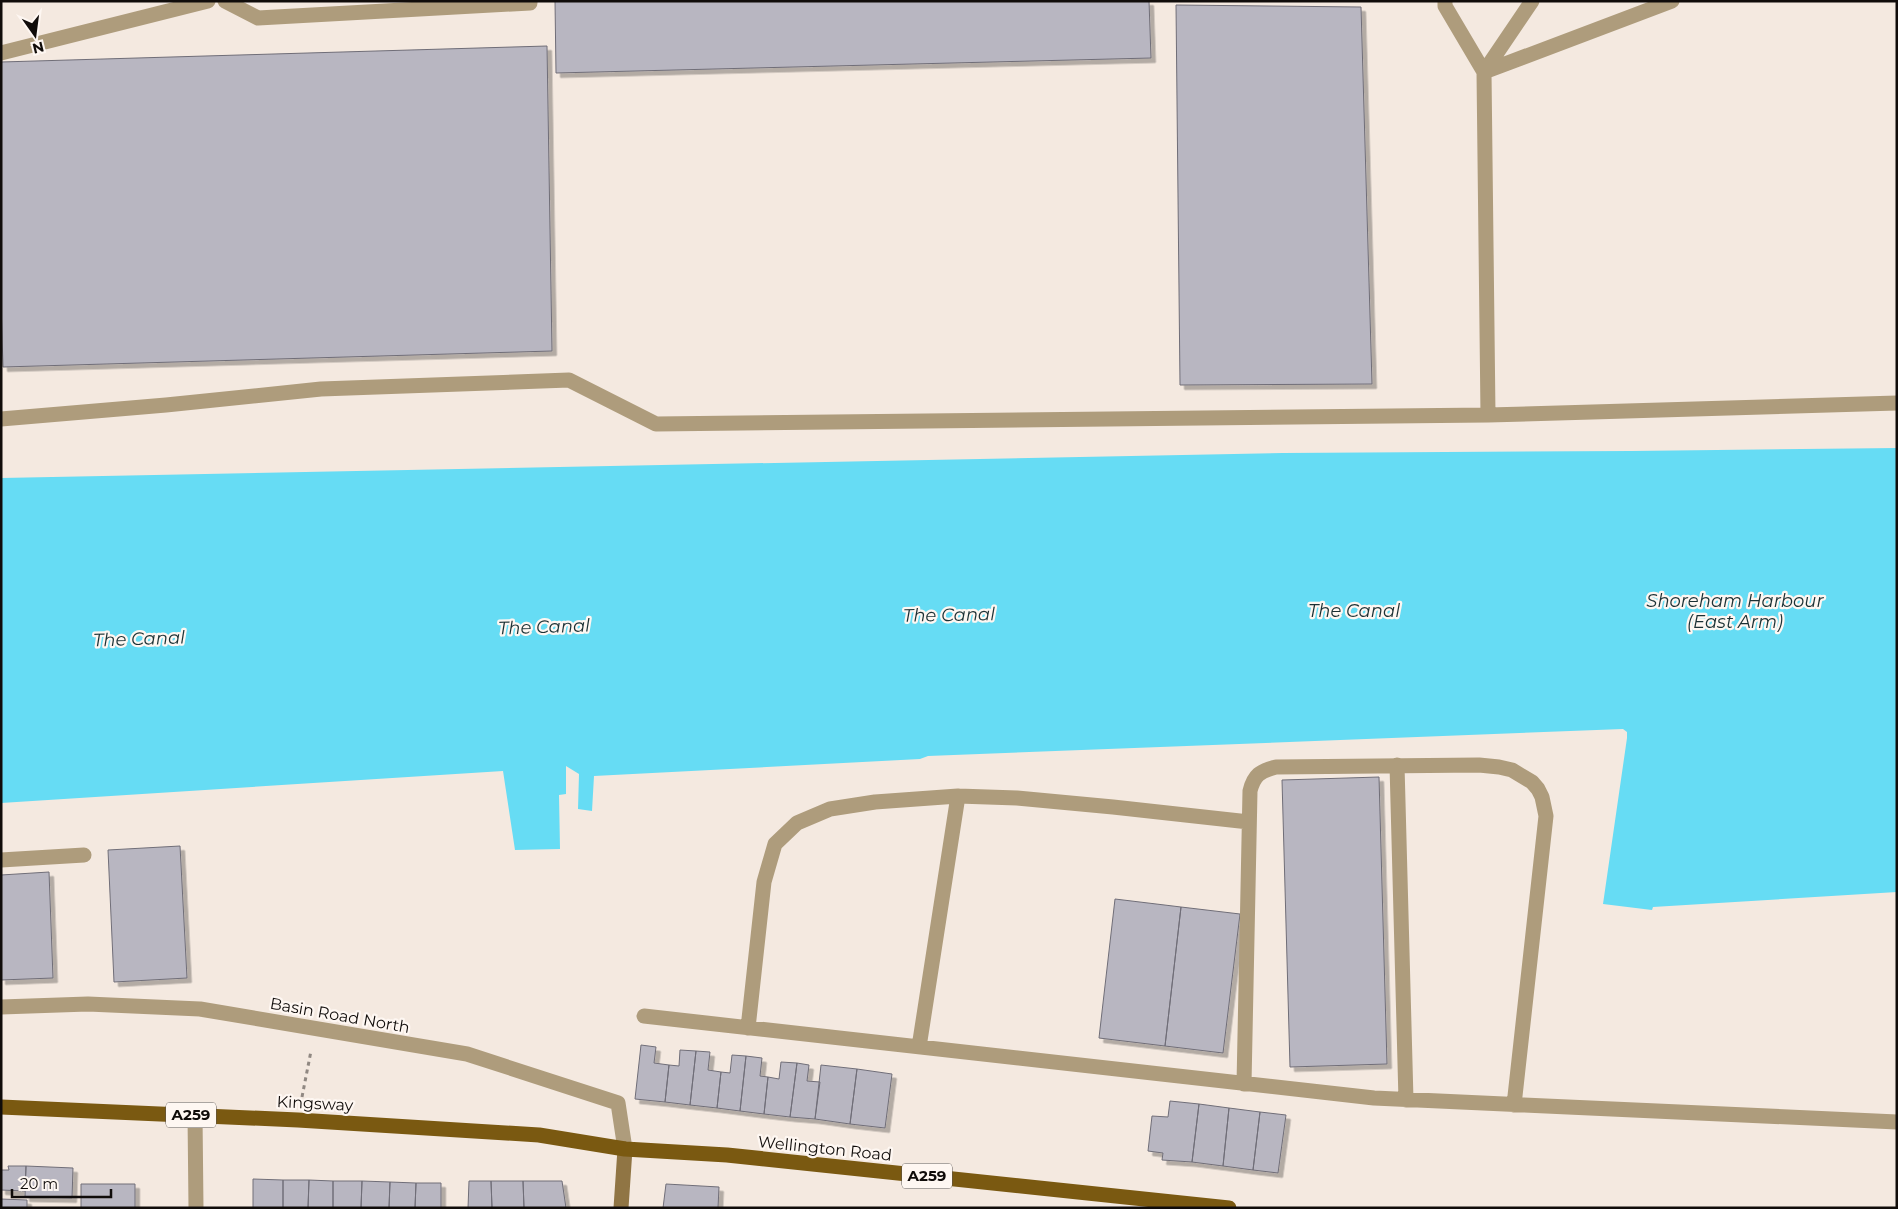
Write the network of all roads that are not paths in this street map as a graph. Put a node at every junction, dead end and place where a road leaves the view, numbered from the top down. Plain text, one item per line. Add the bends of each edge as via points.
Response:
1 (208, 1) edge
2 (225, 1) edge
3 (530, 1) edge
4 (1445, 1) edge
5 (1532, 1) edge
6 (1672, 1) edge
7 (1, 52) edge
8 (1484, 72) junction
9 (1897, 403) edge
10 (1488, 415) junction
11 (1, 419) edge
12 (1398, 765) junction
13 (958, 796) junction
14 (1249, 822) junction
15 (84, 855) dead end
16 (1, 860) edge
17 (1, 1007) edge
18 (644, 1016) dead end
19 (748, 1028) junction
20 (919, 1047) junction
21 (1244, 1084) junction
22 (1406, 1100) junction
23 (1514, 1105) junction
24 (1, 1107) edge
25 (196, 1115) junction
26 (1897, 1122) edge
27 (625, 1149) junction
28 (196, 1208) edge
29 (621, 1208) edge
30 (1230, 1208) edge

1 - 7 street
2 - 3 street via 258,18
4 - 8 street
5 - 8 street
6 - 8 street
8 - 10 street
9 - 10 street
10 - 11 street via 656,424 569,380 321,389
12 - 14 street via 1276,767 1258,773 1250,791
12 - 22 street
12 - 23 street via 1479,765 1512,770 1532,782 1542,798 1545,827
13 - 14 street via 1113,806
13 - 19 street via 830,809 797,823 776,844 764,882
13 - 20 street
14 - 21 street
15 - 16 street
17 - 27 street, Basin Road North via 88,1004 200,1009 467,1054 618,1102
18 - 19 street
19 - 20 street
20 - 21 street
21 - 22 street
22 - 23 street
23 - 26 street
24 - 25 main road, Kingsway / A259
25 - 27 main road, Kingsway / A259 via 539,1135
25 - 28 street
27 - 29 main road
27 - 30 main road, Wellington Road / A259 via 727,1155

